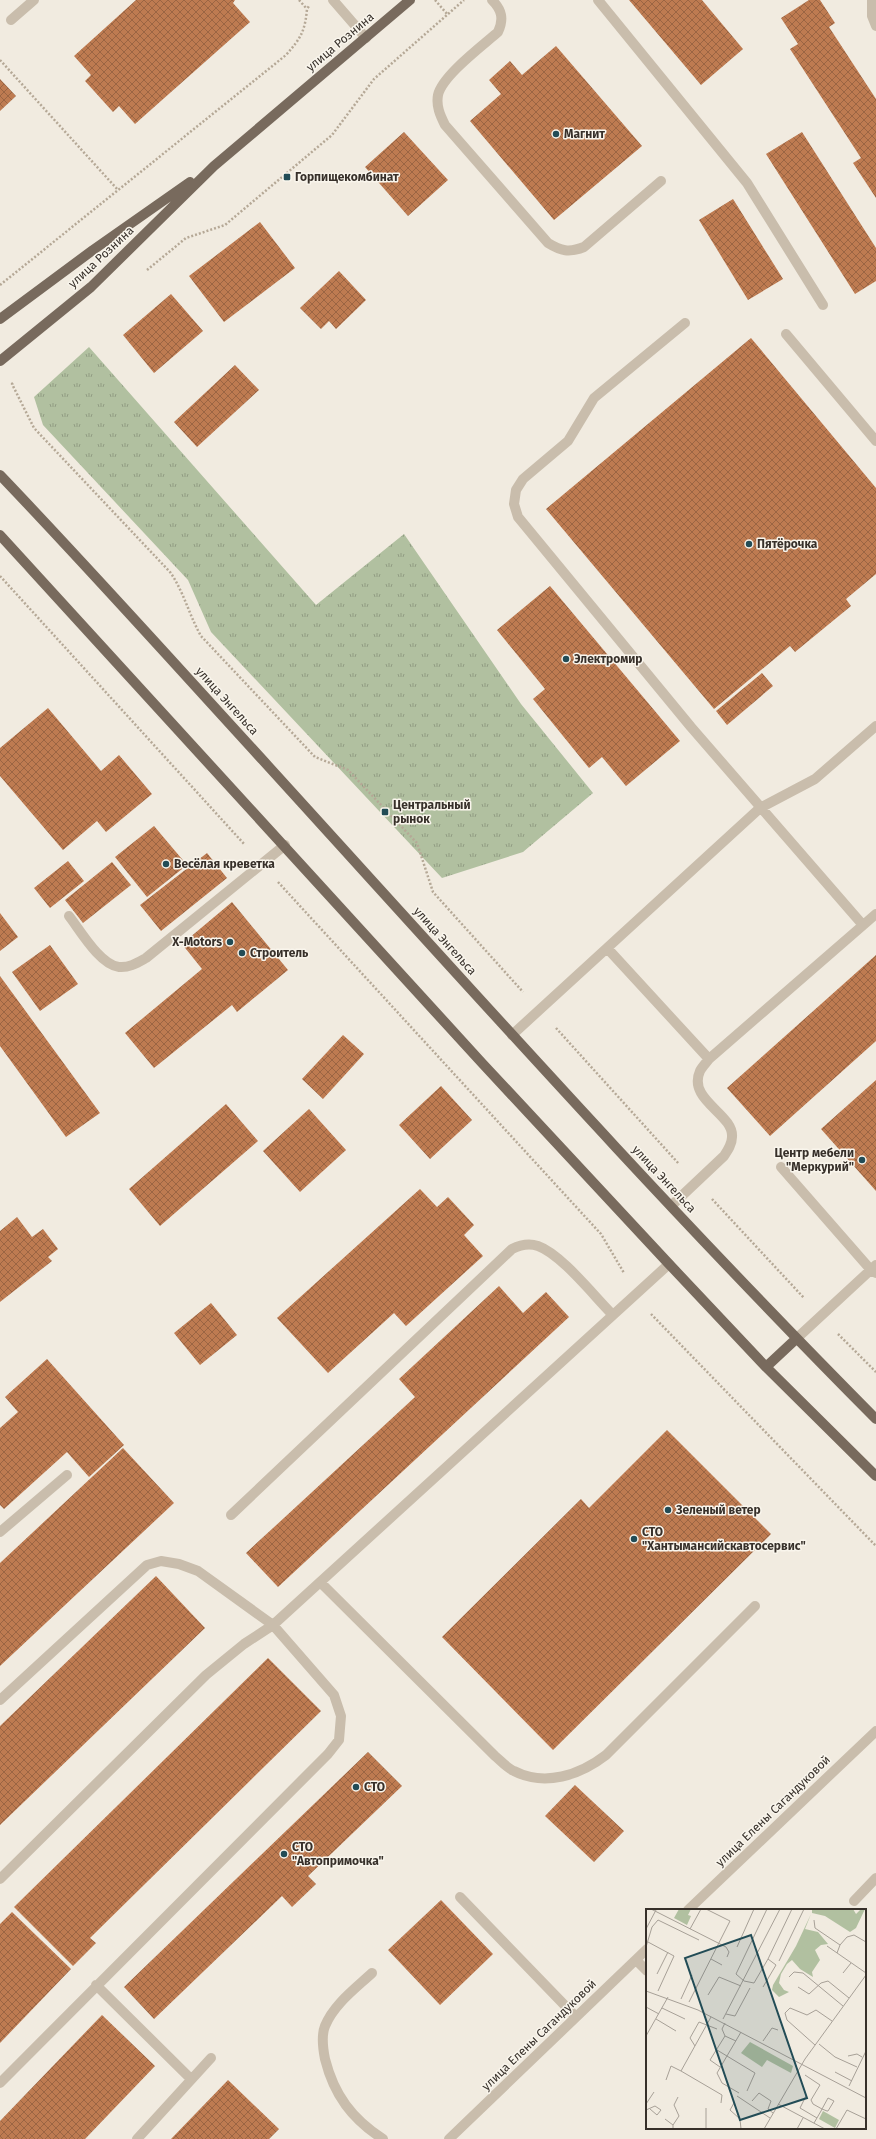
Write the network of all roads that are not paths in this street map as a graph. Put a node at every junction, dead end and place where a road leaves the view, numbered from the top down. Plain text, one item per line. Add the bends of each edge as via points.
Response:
1 (34, 0) edge
2 (334, 0) edge
3 (410, 0) edge
4 (492, 0) edge
5 (598, 0) edge
6 (872, 0) edge
7 (11, 20) dead end
8 (876, 26) edge
9 (366, 38) junction
10 (214, 166) junction
11 (661, 181) dead end
12 (823, 305) dead end
13 (0, 319) edge
14 (685, 323) dead end
15 (786, 334) dead end
16 (0, 361) edge
17 (876, 440) edge
18 (0, 475) edge
19 (0, 535) edge
20 (876, 726) edge
21 (760, 808) junction
22 (285, 845) junction
23 (876, 914) edge
24 (69, 916) dead end
25 (862, 924) junction
26 (607, 948) junction
27 (512, 1035) junction
28 (709, 1059) junction
29 (781, 1167) dead end
30 (671, 1206) junction
31 (669, 1264) junction
32 (874, 1269) edge
33 (612, 1314) junction
34 (796, 1339) junction
35 (766, 1367) junction
36 (876, 1419) edge
37 (67, 1475) dead end
38 (876, 1476) edge
39 (231, 1515) dead end
40 (0, 1532) edge
41 (320, 1582) junction
42 (755, 1606) dead end
43 (273, 1625) junction
44 (0, 1700) edge
45 (876, 1731) edge
46 (876, 1878) edge
47 (0, 1879) edge
48 (460, 1898) dead end
49 (854, 1901) dead end
50 (689, 1909) edge
51 (646, 1950) edge
52 (636, 1960) junction
53 (646, 1970) edge
54 (372, 1973) dead end
55 (96, 1985) junction
56 (576, 2017) junction
57 (211, 2058) dead end
58 (191, 2079) junction
59 (0, 2082) edge
60 (137, 2139) edge
61 (383, 2139) edge
62 (449, 2139) edge

1 - 7 street
2 - 9 street
3 - 9 main road, улица Рознина
4 - 11 street via 499,7 502,16 498,32 442,82 438,95 438,109 445,124 548,243 560,250 572,252 584,247
5 - 12 street via 747,183
6 - 8 street via 872,16
9 - 10 main road, улица Рознина
10 - 13 main road, улица Рознина via 93,250
10 - 16 main road, улица Рознина via 91,286
14 - 21 street via 594,398 568,441 523,478 516,490 514,504 518,517
15 - 17 street
18 - 27 main road, улица Энгельса
19 - 22 main road
20 - 21 street via 815,778
21 - 25 street
21 - 26 street
22 - 24 street via 146,958 131,966 118,967 106,961 96,952
22 - 31 main road
23 - 25 street
25 - 28 street
26 - 27 street
26 - 28 street
27 - 30 main road, улица Энгельса
28 - 30 street via 700,1072 698,1085 703,1097 728,1124 733,1135 730,1147 724,1156
29 - 32 street
30 - 34 main road, улица Энгельса
31 - 33 street
31 - 35 main road
32 - 34 street
33 - 39 street via 552,1252 537,1245 522,1245 512,1250
33 - 41 street
34 - 35 main road
34 - 36 main road, улица Энгельса
35 - 38 main road
37 - 40 street
41 - 42 street via 494,1756 513,1771 530,1778 551,1780 591,1767 606,1755
41 - 43 street
43 - 44 street via 198,1571 161,1561 147,1565
43 - 47 street via 244,1644 206,1675
43 - 55 street via 334,1695 341,1716 339,1740 328,1754
45 - 50 street, улица Елены Сагандуковой
46 - 49 street
48 - 56 street
51 - 52 street, улица Елены Сагандуковой
52 - 53 street
52 - 56 street, улица Елены Сагандуковой
54 - 61 street via 337,2007 325,2026 322,2046 333,2087 366,2127
55 - 58 street
55 - 59 street
56 - 62 street, улица Елены Сагандуковой
57 - 58 street
58 - 60 street

